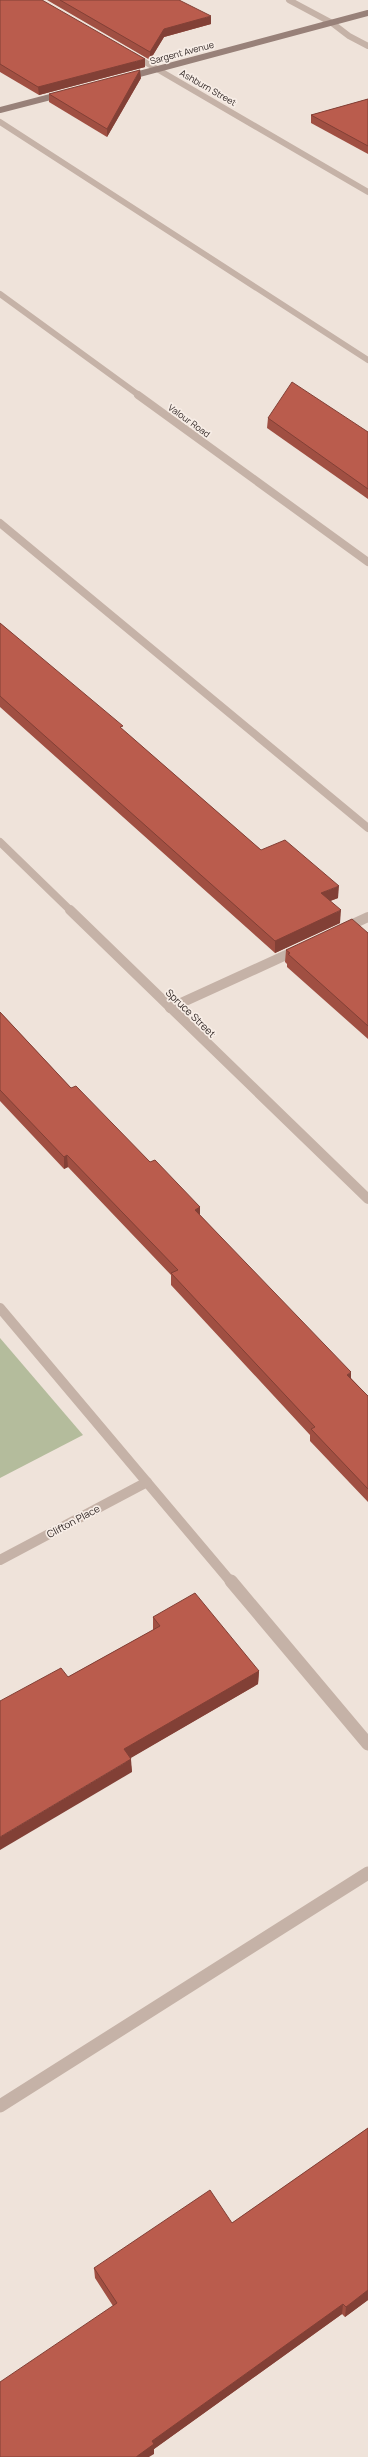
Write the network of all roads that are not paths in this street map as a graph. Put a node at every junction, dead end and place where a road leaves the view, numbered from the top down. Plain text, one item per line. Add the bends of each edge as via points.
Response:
1 (289, 0) edge
2 (368, 13) edge
3 (332, 23) junction
4 (368, 46) edge
5 (125, 51) edge
6 (157, 69) junction
7 (119, 79) edge
8 (67, 92) edge
9 (0, 110) edge
10 (0, 122) edge
11 (368, 192) edge
12 (0, 294) edge
13 (368, 360) edge
14 (0, 523) edge
15 (368, 562) edge
16 (368, 828) edge
17 (0, 842) edge
18 (368, 918) edge
19 (333, 933) edge
20 (305, 946) edge
21 (170, 1008) junction
22 (368, 1199) edge
23 (0, 1308) edge
24 (147, 1482) junction
25 (0, 1560) edge
26 (368, 1744) edge
27 (368, 1873) edge
28 (0, 2106) edge

1 - 3 street
2 - 3 main road, Sargent Avenue
3 - 4 street
3 - 6 main road, Sargent Avenue
5 - 6 street, Ashburn Street
6 - 7 main road, Sargent Avenue
6 - 11 street, Ashburn Street
8 - 9 main road
10 - 13 street
12 - 15 street, Valour Road
14 - 16 street
17 - 21 street, Spruce Street
18 - 19 street
20 - 21 street
21 - 22 street, Spruce Street
23 - 24 street
24 - 25 street, Clifton Place
24 - 26 street
27 - 28 street

